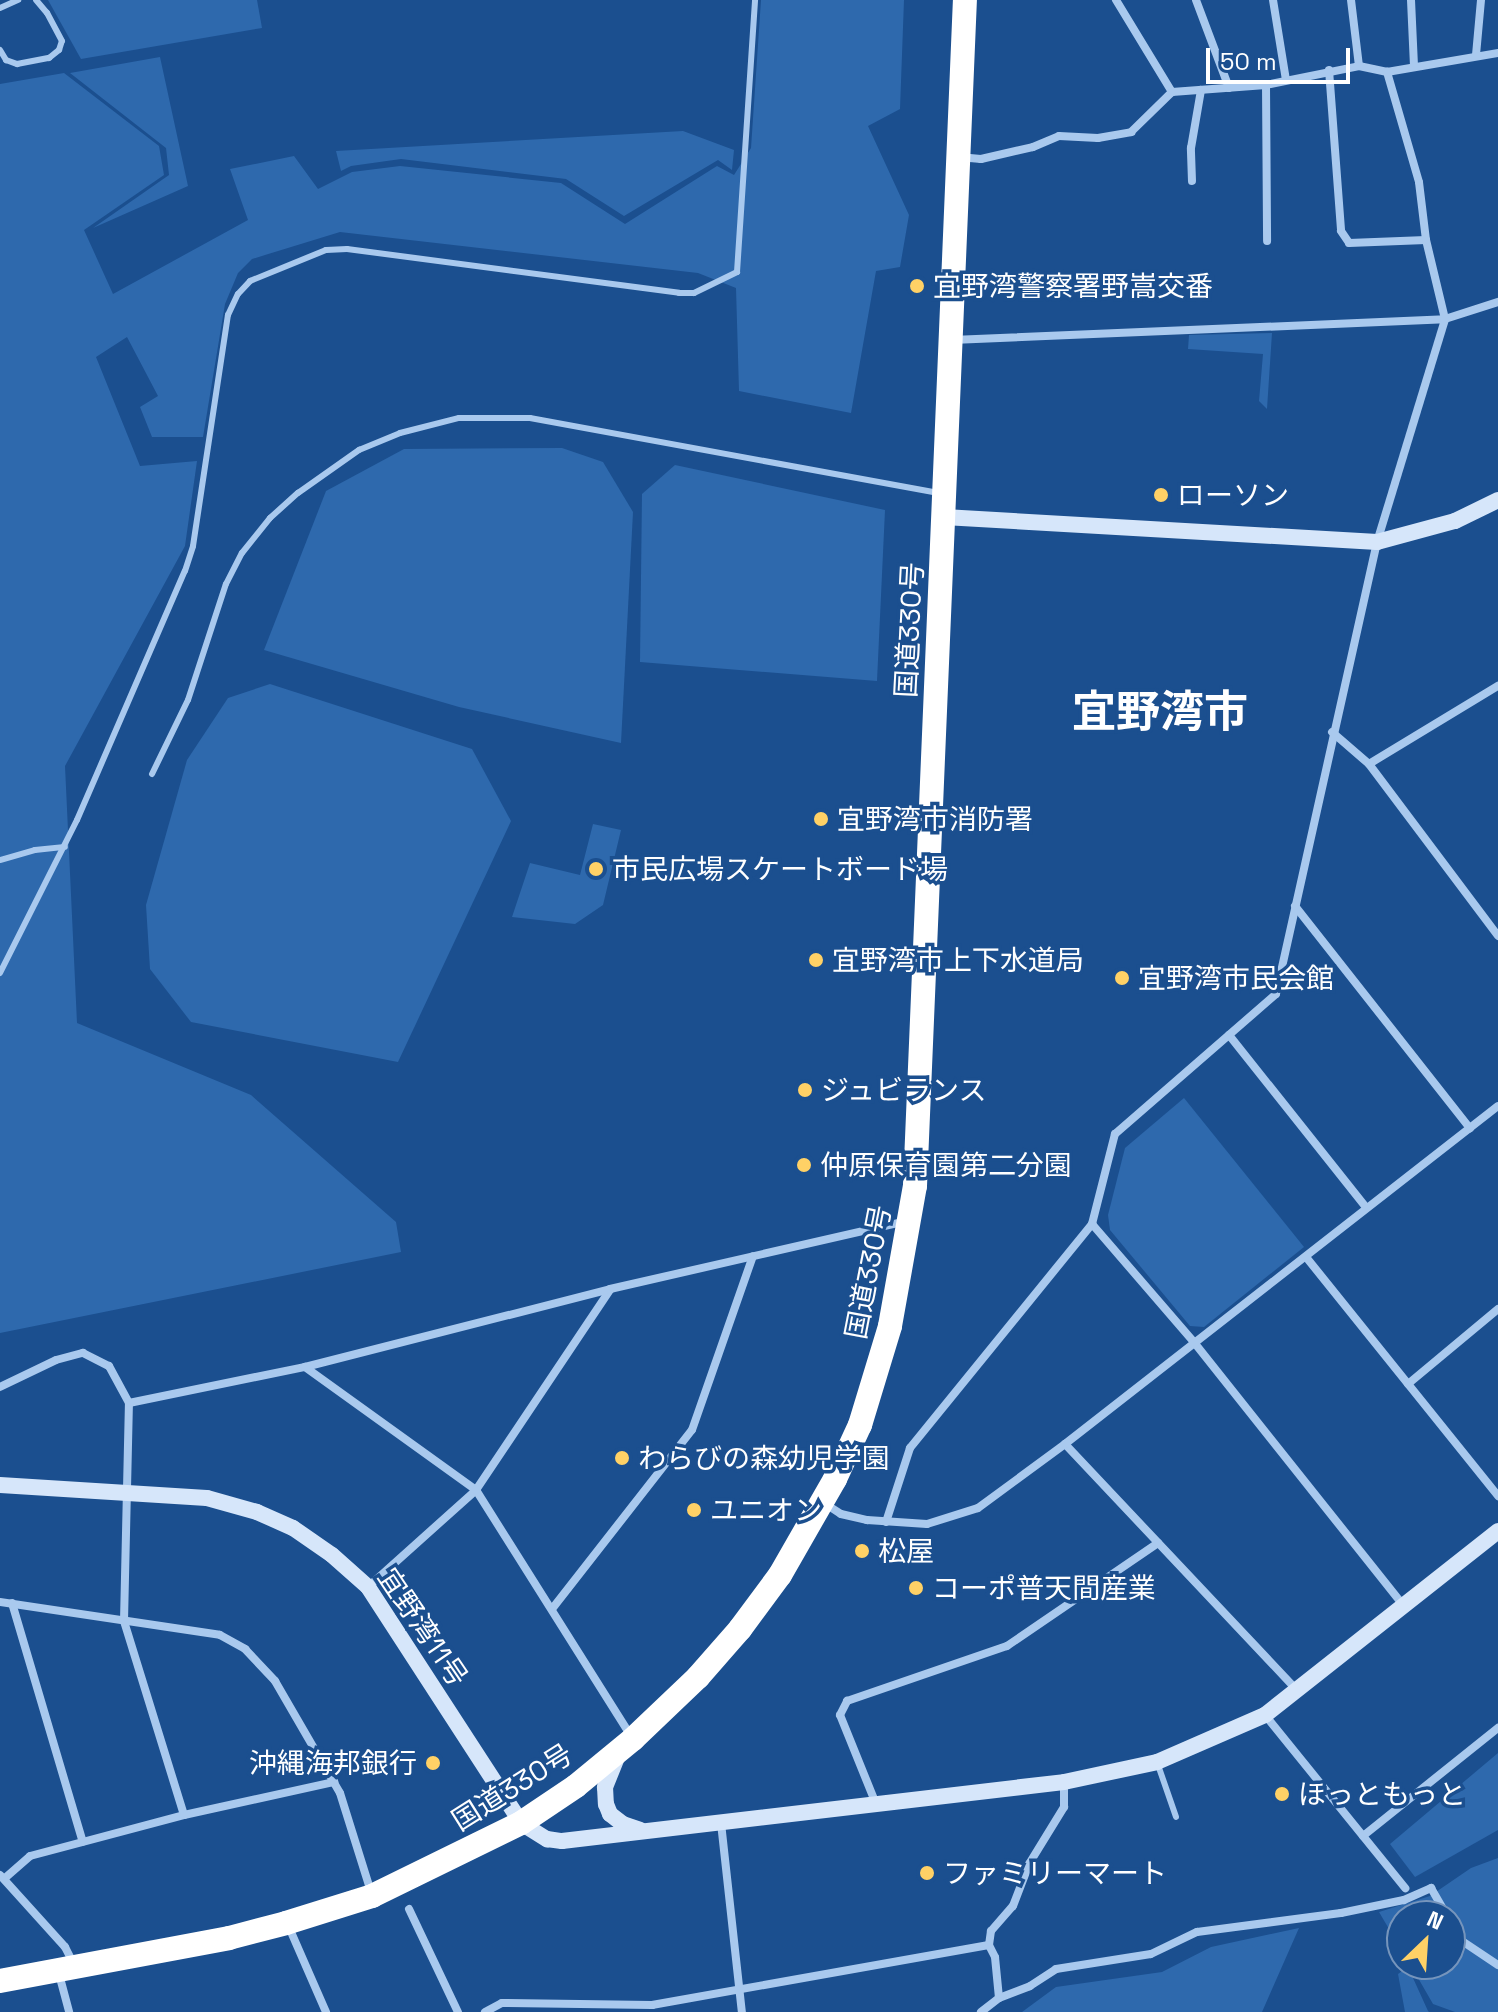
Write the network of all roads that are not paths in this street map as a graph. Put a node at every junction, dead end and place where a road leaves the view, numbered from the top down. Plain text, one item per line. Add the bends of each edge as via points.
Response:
1 (18, 0) edge
2 (36, 0) edge
3 (755, 0) edge
4 (965, 0) edge
5 (1116, 0) edge
6 (1196, 0) edge
7 (1273, 0) edge
8 (1351, 0) edge
9 (1411, 0) edge
10 (1481, 0) edge
11 (0, 8) edge
12 (0, 50) edge
13 (1498, 53) edge
14 (1476, 55) junction
15 (1359, 66) junction
16 (1414, 67) junction
17 (1329, 70) junction
18 (1387, 72) junction
19 (1286, 80) junction
20 (1266, 85) junction
21 (1229, 88) junction
22 (1201, 90) junction
23 (1172, 92) junction
24 (959, 157) junction
25 (1192, 181) dead end
26 (1426, 240) junction
27 (1267, 241) dead end
28 (1498, 302) edge
29 (1445, 319) junction
30 (951, 340) junction
31 (1498, 500) edge
32 (945, 505) junction
33 (1377, 542) junction
34 (1498, 686) edge
35 (1332, 732) junction
36 (1369, 764) junction
37 (152, 774) dead end
38 (65, 847) junction
39 (0, 860) edge
40 (1295, 906) junction
41 (1498, 936) edge
42 (0, 973) edge
43 (1229, 1035) junction
44 (1498, 1106) edge
45 (1470, 1128) junction
46 (1366, 1207) junction
47 (911, 1220) junction
48 (1092, 1224) junction
49 (753, 1256) junction
50 (1306, 1257) junction
51 (610, 1289) junction
52 (1498, 1309) edge
53 (1193, 1341) junction
54 (305, 1367) junction
55 (1408, 1384) junction
56 (0, 1387) edge
57 (129, 1403) junction
58 (1065, 1444) junction
59 (0, 1485) edge
60 (476, 1490) junction
61 (127, 1491) junction
62 (1498, 1496) edge
63 (823, 1503) junction
64 (886, 1522) junction
65 (1498, 1531) edge
66 (1158, 1543) junction
67 (368, 1587) junction
68 (0, 1602) edge
69 (12, 1603) junction
70 (1404, 1607) junction
71 (552, 1609) junction
72 (124, 1621) junction
73 (1298, 1691) junction
74 (1265, 1715) junction
75 (1498, 1728) edge
76 (628, 1744) junction
77 (1157, 1762) junction
78 (334, 1782) junction
79 (1064, 1782) junction
80 (876, 1805) junction
81 (184, 1815) junction
82 (1176, 1817) dead end
83 (521, 1823) junction
84 (721, 1823) junction
85 (646, 1832) junction
86 (1363, 1836) junction
87 (83, 1842) junction
88 (2, 1876) edge
89 (1405, 1888) dead end
90 (372, 1896) junction
91 (1404, 1900) edge
92 (1438, 1900) edge
93 (1386, 1904) edge
94 (409, 1909) dead end
95 (286, 1923) junction
96 (1466, 1944) edge
97 (989, 1945) junction
98 (1498, 1965) edge
99 (66, 1969) junction
100 (0, 1981) edge
101 (740, 1990) junction
102 (999, 1998) junction
103 (599, 2008) edge
104 (69, 2012) edge
105 (326, 2012) edge
106 (458, 2012) edge
107 (485, 2012) edge
108 (742, 2012) edge
109 (981, 2012) edge

1 - 11 lane
2 - 12 lane via 62,41 59,50 49,58 17,64
3 - 38 lane via 737,272 694,293 679,293 347,249 326,250 250,281 238,294 228,315 193,546
4 - 24 highway, 国道330号
5 - 23 street
6 - 21 street
7 - 19 street
8 - 15 street
9 - 16 street
10 - 14 street
13 - 14 street
14 - 16 street
15 - 17 street
15 - 18 street
16 - 18 street
17 - 19 street
17 - 26 street via 1341,231 1349,243
18 - 26 street via 1419,182
19 - 20 street
20 - 21 street
20 - 27 street
21 - 22 street
22 - 23 street
22 - 25 street via 1191,148
23 - 24 street via 1131,132 1098,138 1059,136 981,159
24 - 30 highway, 国道330号
26 - 29 street
28 - 29 street
29 - 30 street
29 - 33 street
30 - 32 highway, 国道330号
31 - 33 street via 1455,521
32 - 33 street
32 - 37 lane via 530,418 459,418 400,433 359,450 298,493 242,553 226,584 188,700
32 - 47 highway, 国道330号
33 - 35 street
34 - 36 street
35 - 36 street
35 - 40 street
36 - 41 street
38 - 39 lane
38 - 42 lane
40 - 43 street via 1276,994
40 - 45 street
43 - 46 street
43 - 48 street via 1115,1134
44 - 45 street
45 - 46 street
46 - 50 street
47 - 49 street
47 - 63 highway, 国道330号 via 877,1376
48 - 53 street
48 - 64 street via 910,1448
49 - 51 street
49 - 71 street via 692,1430
50 - 53 street
50 - 55 street
51 - 54 street
51 - 60 street
52 - 55 street
53 - 58 street
53 - 70 street
54 - 57 street
54 - 60 street
55 - 62 street
56 - 57 street via 83,1353 109,1366
57 - 61 street
58 - 64 street via 978,1508 927,1524
58 - 66 street
59 - 61 street, 宜野湾11号
60 - 67 street
60 - 71 street
61 - 67 street, 宜野湾11号 via 207,1498 257,1512 308,1538
61 - 72 street
63 - 64 street via 841,1514
63 - 76 highway, 国道330号 via 740,1629
65 - 70 street
66 - 73 street
66 - 80 street via 1007,1646 847,1701 840,1715
67 - 83 street, 宜野湾11号
68 - 69 street
69 - 72 street
69 - 87 street
70 - 73 street
71 - 76 street
72 - 78 street via 220,1635 245,1649 275,1681
72 - 81 street
73 - 74 street
74 - 77 street
74 - 86 street
75 - 86 street
76 - 83 highway, 国道330号
76 - 85 street via 605,1787 606,1804 623,1824
77 - 79 street
77 - 82 lane
78 - 81 street
78 - 90 street
79 - 80 street
79 - 97 street via 1064,1807 1029,1864 1013,1906 991,1931
80 - 84 street
81 - 87 street
83 - 85 street via 547,1839 562,1841
83 - 90 highway, 国道330号
84 - 85 street
84 - 101 street
86 - 89 street
87 - 88 street via 30,1856
88 - 99 street via 65,1947
90 - 95 highway, 国道330号
91 - 92 street via 1431,1888
93 - 102 street via 1197,1932 1151,1954 1056,1969
94 - 106 street
95 - 99 highway, 国道330号
95 - 105 street
96 - 98 street
97 - 101 street
97 - 102 street
99 - 100 highway, 国道330号
99 - 104 street
101 - 103 street
101 - 108 street
102 - 109 street
103 - 107 street via 502,2003

